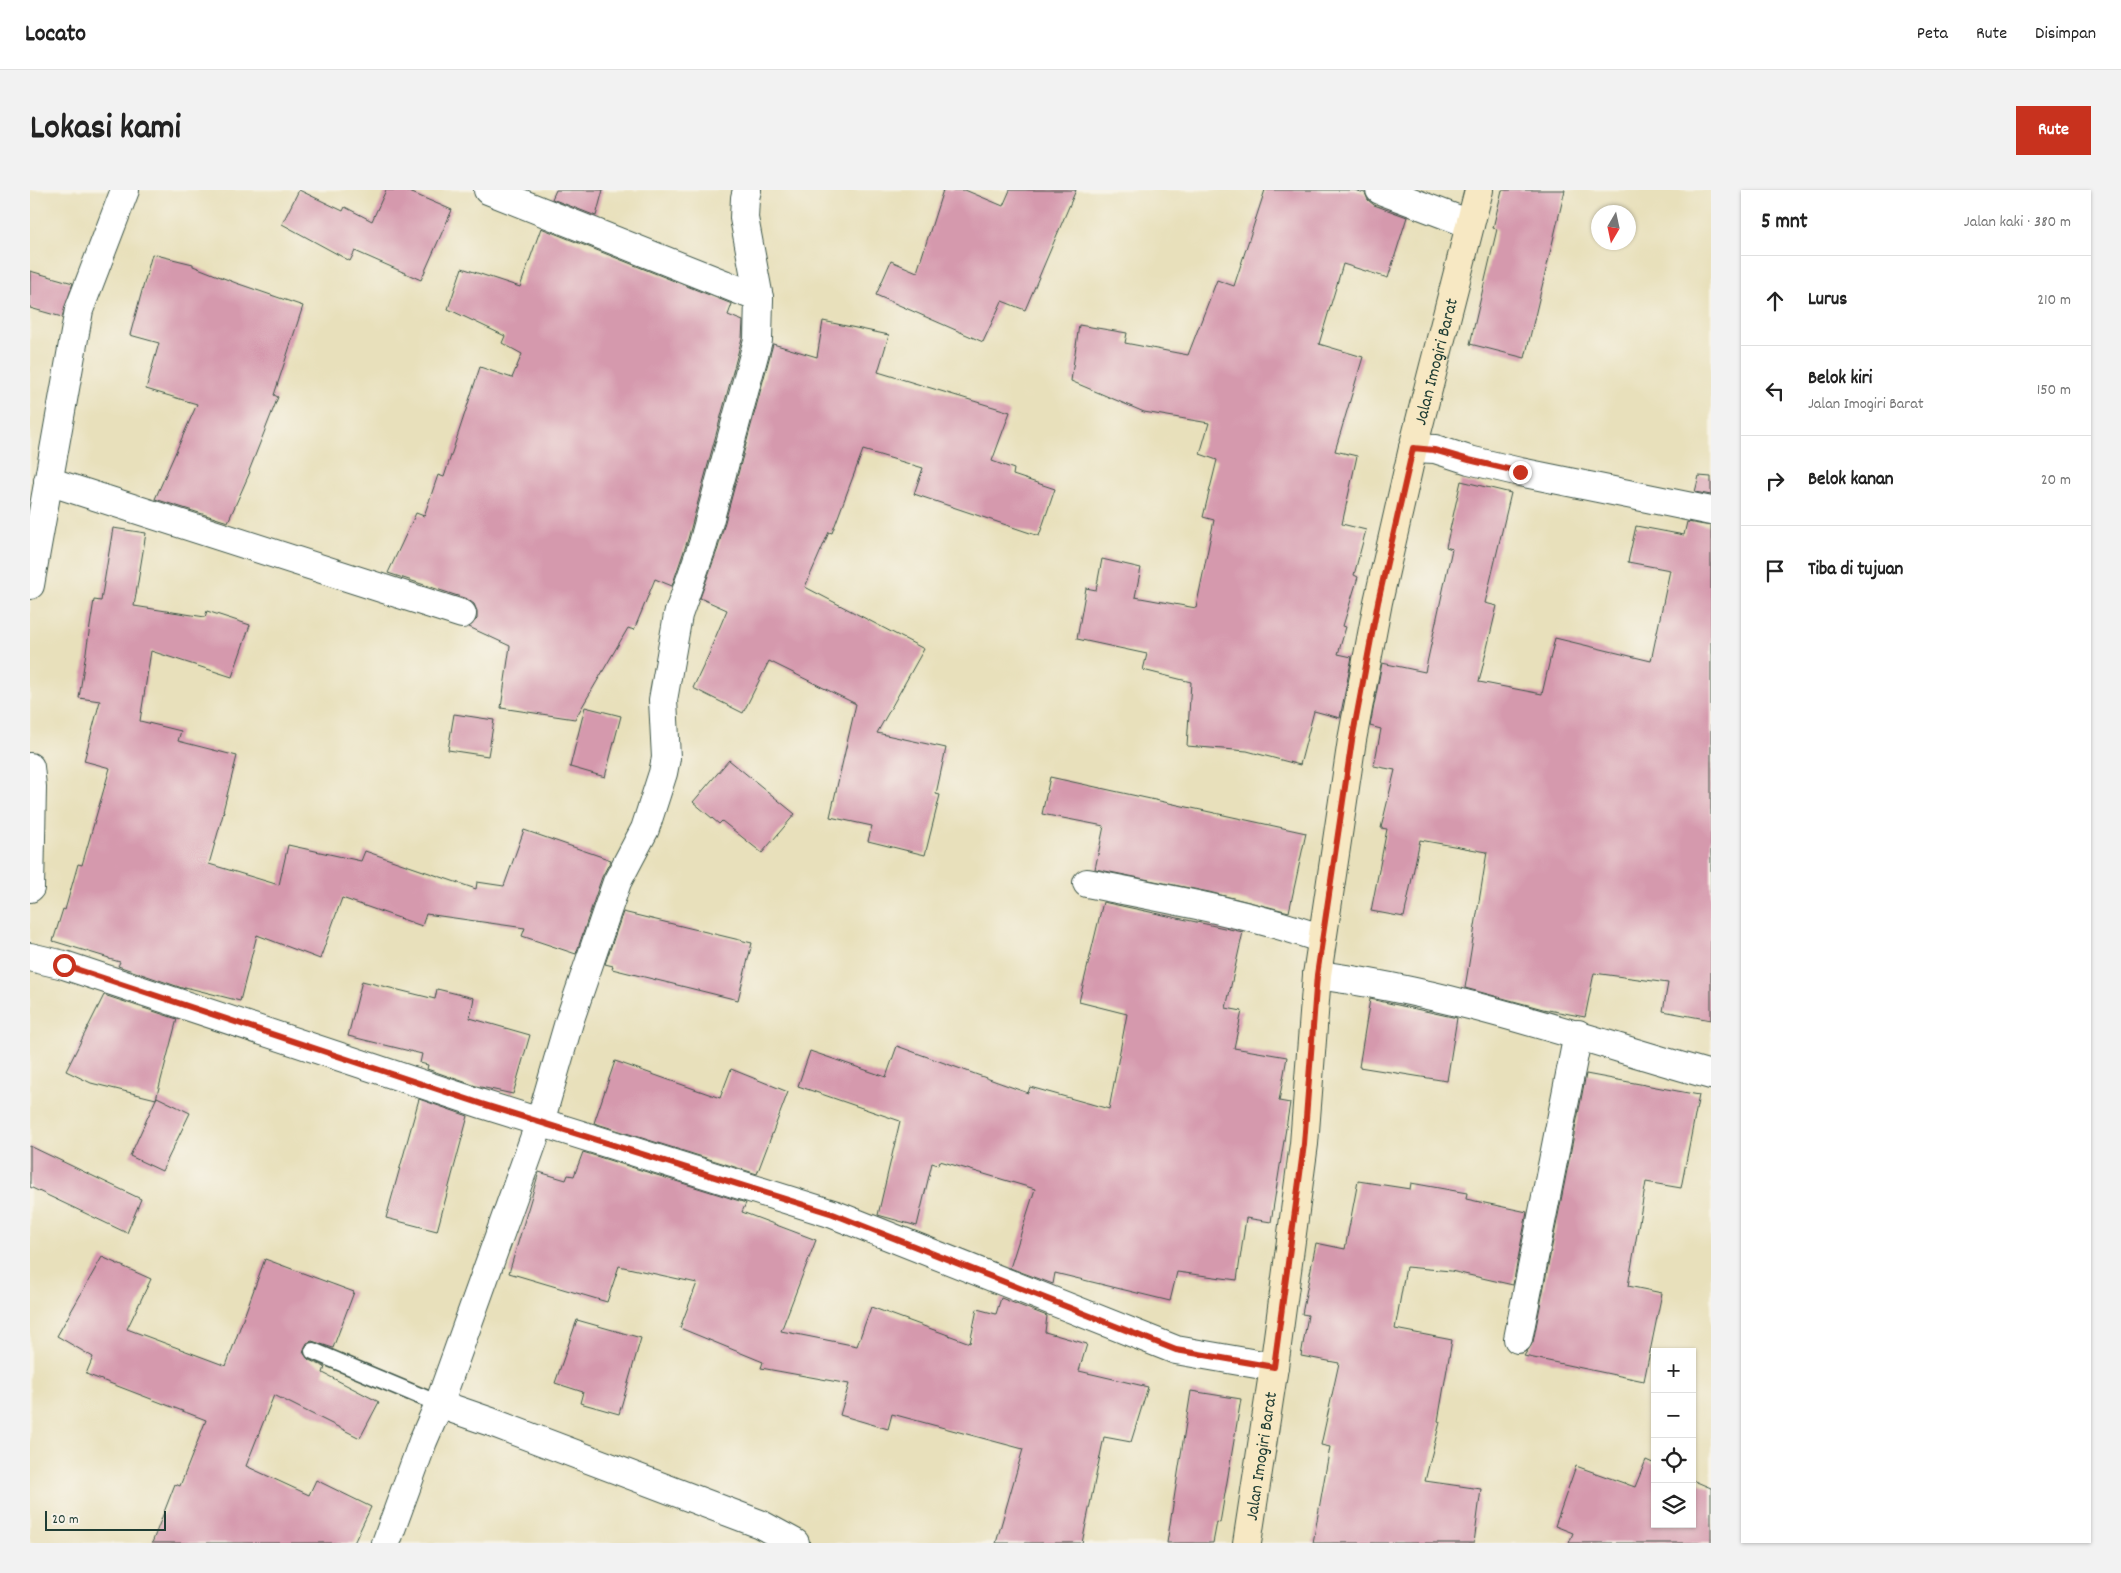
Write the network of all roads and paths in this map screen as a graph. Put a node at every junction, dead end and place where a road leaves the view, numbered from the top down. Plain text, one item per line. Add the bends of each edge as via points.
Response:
1 (125, 190) edge
2 (488, 190) edge
3 (747, 190) edge
4 (1380, 190) edge
5 (1479, 190) edge
6 (1470, 224) junction
7 (759, 298) junction
8 (1413, 448) junction
9 (48, 481) junction
10 (1711, 511) edge
11 (30, 585) edge
12 (462, 614) dead end
13 (30, 767) edge
14 (1087, 883) dead end
15 (30, 888) edge
16 (1322, 939) junction
17 (30, 957) edge
18 (1317, 975) junction
19 (1578, 1034) junction
20 (1711, 1075) edge
21 (540, 1122) junction
22 (1518, 1339) dead end
23 (313, 1351) dead end
24 (1274, 1367) junction
25 (439, 1404) junction
26 (386, 1543) edge
27 (795, 1543) edge
28 (1247, 1543) edge

1 - 9 street via 79,310
2 - 7 street
3 - 7 street via 744,218
4 - 6 street
5 - 6 main road, Jalan Imogiri Barat
6 - 8 main road, Jalan Imogiri Barat
7 - 21 street via 758,340 704,544 674,634 663,700 666,758 663,773 645,829 617,882
8 - 10 street
8 - 16 main road, Jalan Imogiri Barat via 1376,611 1352,740
9 - 11 street
9 - 12 street
13 - 15 street
14 - 16 street via 1280,924
16 - 18 main road, Jalan Imogiri Barat
17 - 21 street via 64,965
18 - 19 street via 1441,998
18 - 24 main road, Jalan Imogiri Barat via 1304,1144
19 - 20 street
19 - 22 street
21 - 24 street via 833,1214 1176,1350
21 - 25 street
23 - 25 lane
24 - 28 main road, Jalan Imogiri Barat
25 - 26 street
25 - 27 street via 760,1524

